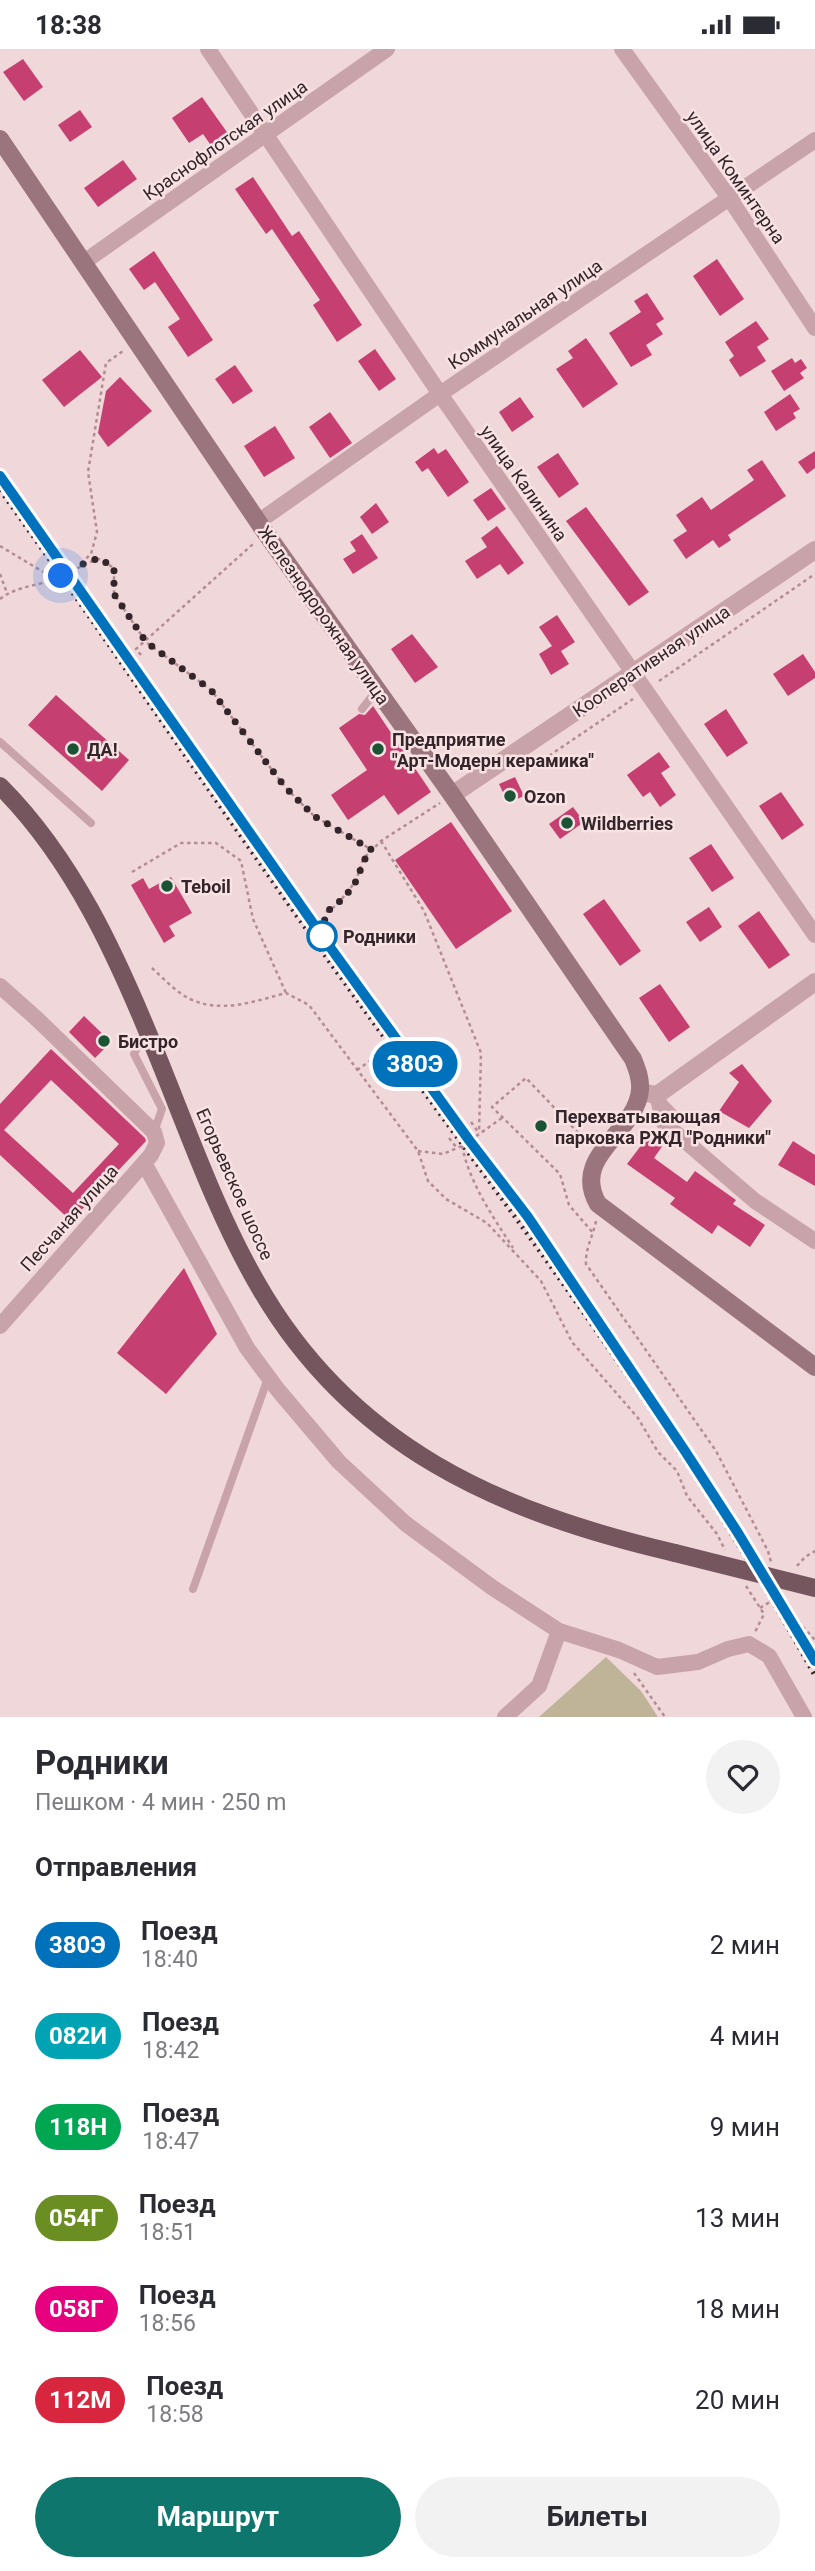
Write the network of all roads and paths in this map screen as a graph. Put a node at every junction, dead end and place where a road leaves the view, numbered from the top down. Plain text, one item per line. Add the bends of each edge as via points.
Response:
1 (208, 49) edge
2 (387, 49) edge
3 (622, 49) edge
4 (267, 135) junction
5 (0, 139) edge
6 (815, 140) edge
7 (730, 199) junction
8 (84, 262) junction
9 (815, 328) edge
10 (137, 341) junction
11 (440, 394) junction
12 (262, 527) junction
13 (0, 546) edge
14 (815, 550) edge
15 (80, 565) junction
16 (0, 574) edge
17 (815, 574) edge
18 (55, 579) junction
19 (62, 590) dead end
20 (7, 593) junction
21 (0, 599) edge
22 (146, 642) junction
23 (141, 655) dead end
24 (632, 673) junction
25 (376, 691) junction
26 (644, 691) junction
27 (362, 709) dead end
28 (0, 742) edge
29 (499, 764) junction
30 (0, 786) edge
31 (452, 795) junction
32 (91, 823) dead end
33 (382, 841) junction
34 (372, 850) junction
35 (246, 857) dead end
36 (241, 861) junction
37 (132, 872) dead end
38 (326, 912) dead end
39 (815, 935) edge
40 (152, 968) dead end
41 (815, 982) edge
42 (0, 986) edge
43 (286, 993) junction
44 (147, 1029) junction
45 (384, 1051) dead end
46 (357, 1070) junction
47 (649, 1094) junction
48 (503, 1117) junction
49 (678, 1118) dead end
50 (471, 1122) dead end
51 (154, 1132) junction
52 (479, 1133) junction
53 (449, 1138) dead end
54 (462, 1146) junction
55 (457, 1148) junction
56 (418, 1151) junction
57 (595, 1151) dead end
58 (144, 1163) junction
59 (598, 1204) junction
60 (594, 1234) junction
61 (815, 1241) edge
62 (517, 1255) junction
63 (2, 1321) edge
64 (815, 1367) edge
65 (268, 1377) junction
66 (728, 1555) dead end
67 (774, 1573) dead end
68 (746, 1586) dead end
69 (815, 1588) edge
70 (193, 1589) dead end
71 (783, 1595) dead end
72 (559, 1631) junction
73 (815, 1640) edge
74 (749, 1644) junction
75 (634, 1672) dead end
76 (505, 1717) edge
77 (665, 1717) edge
78 (804, 1717) edge

1 - 4 street, улица Калинина
2 - 4 street, Краснофлотская улица
3 - 7 street, улица Коминтерна
4 - 8 street, Краснофлотская улица
4 - 11 street, улица Калинина
5 - 8 main road, Железнодорожная улица
6 - 7 street, Коммунальная улица
7 - 9 street, улица Коминтерна
7 - 11 street, Коммунальная улица
8 - 10 main road, Железнодорожная улица
10 - 12 main road, Железнодорожная улица
10 - 15 path via 106,363 88,472 97,532 91,554
11 - 12 street, Коммунальная улица
11 - 24 street, улица Калинина
12 - 22 path
12 - 25 main road, Железнодорожная улица
13 - 18 path
14 - 24 street, Кооперативная улица
15 - 18 path
15 - 22 path via 99,558 114,568 114,594
16 - 20 path
17 - 26 path
18 - 19 path
18 - 20 path
20 - 21 path
22 - 23 path via 136,649
22 - 34 path via 211,690 285,787 314,816
24 - 26 street, улица Калинина
24 - 29 street, Кооперативная улица
25 - 27 lane
25 - 31 main road, Железнодорожная улица
26 - 29 path via 531,768
26 - 39 street, улица Калинина
28 - 32 lane
29 - 31 street, Кооперативная улица
30 - 44 main road, Егорьевское шоссе via 28,816 72,878
31 - 33 path
31 - 47 main road, Железнодорожная улица via 633,1059
33 - 34 path
33 - 52 path via 424,911 481,1053
34 - 38 path via 363,859 356,881
35 - 36 path
36 - 37 path via 216,843 181,843
36 - 43 path via 253,919
40 - 43 path via 192,1000 226,1007
41 - 47 street
42 - 51 street
43 - 46 path via 309,1005
44 - 51 lane via 134,1054 162,1109
44 - 69 main road, Егорьевское шоссе, bridge via 217,1202 258,1286 297,1343 338,1389 385,1430 487,1493 558,1522
45 - 46 path
46 - 56 path
47 - 49 lane
47 - 59 main road via 592,1169 589,1180
47 - 61 street, Железнодорожная улица via 664,1123 755,1201
48 - 52 path
48 - 57 path via 492,1107 526,1078
48 - 60 path via 560,1174 569,1205
50 - 52 path
51 - 58 street, Песчаная улица via 157,1143
52 - 54 path
53 - 55 path
54 - 55 path
54 - 62 path via 467,1169
55 - 56 path via 443,1154
56 - 62 path via 428,1181 446,1199 487,1223
58 - 63 street, Песчаная улица
58 - 65 street via 247,1348
59 - 60 path
59 - 64 main road
60 - 67 path via 586,1264 716,1451 768,1551
62 - 66 path via 541,1281 572,1342 611,1383 677,1471 687,1496
65 - 70 lane
65 - 72 street via 339,1462 406,1524
68 - 74 path via 764,1614
71 - 73 path
72 - 74 street via 657,1667 698,1662
72 - 76 street via 539,1686
74 - 78 street via 769,1656
75 - 77 path

